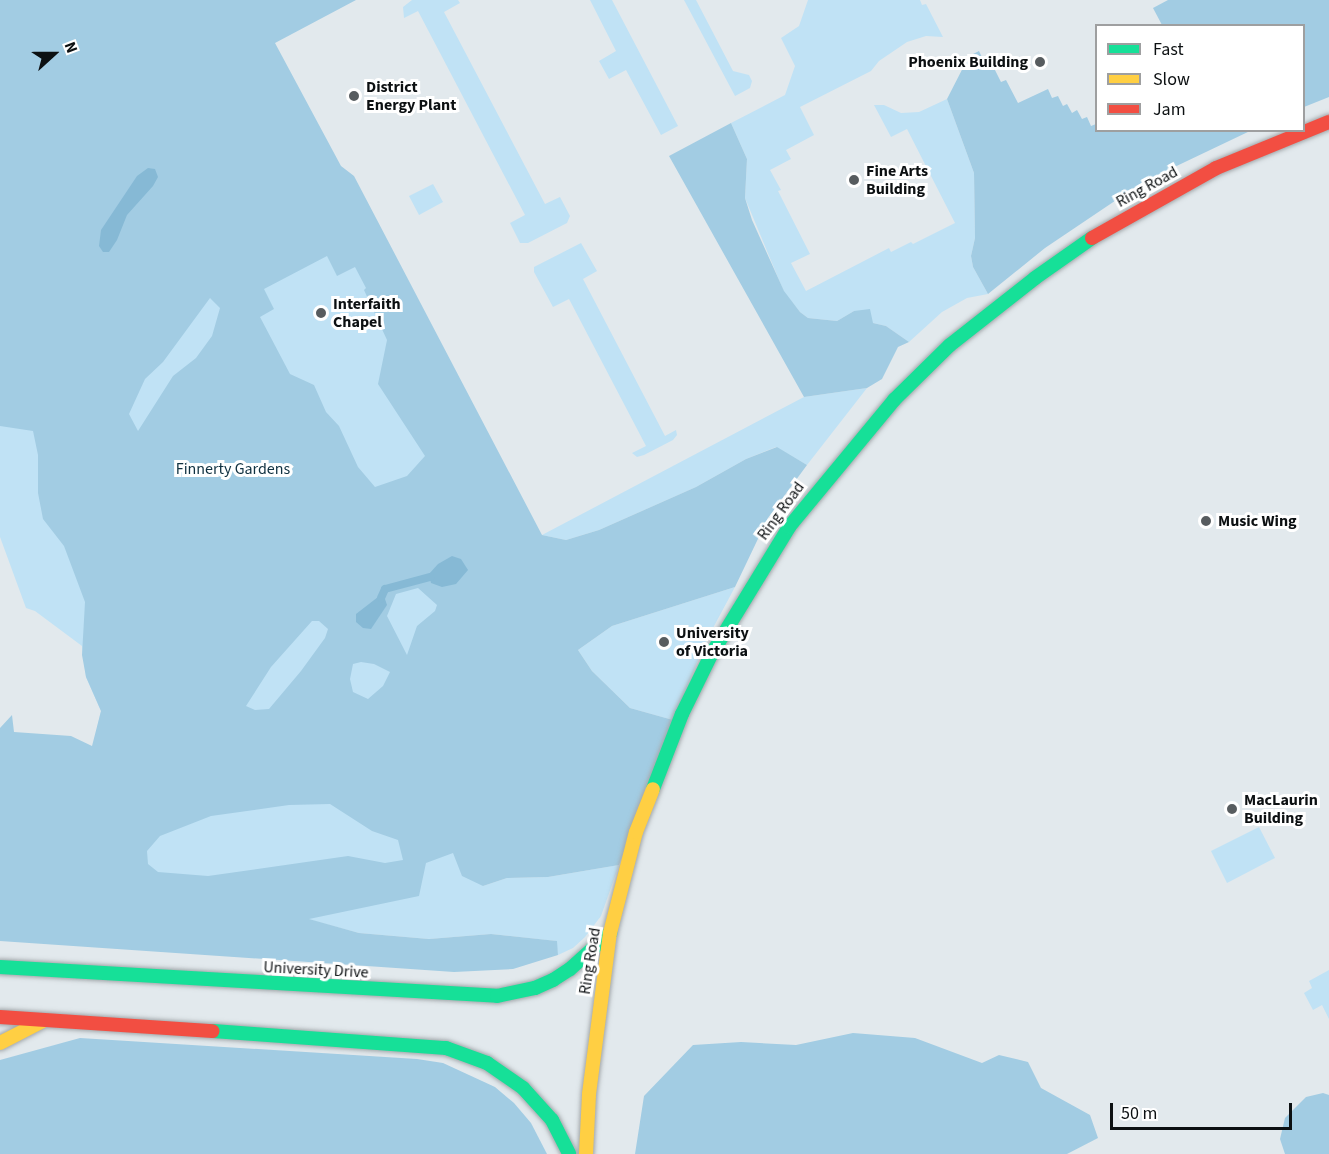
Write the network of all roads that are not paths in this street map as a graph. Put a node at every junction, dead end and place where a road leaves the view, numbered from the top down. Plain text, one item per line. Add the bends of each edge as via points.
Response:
1 (1329, 122) edge
2 (1304, 132) edge
3 (1305, 132) edge
4 (610, 933) junction
5 (0, 967) edge
6 (0, 1017) edge
7 (45, 1020) junction
8 (0, 1043) edge
9 (569, 1154) edge
10 (586, 1154) edge

1 - 3 street, Ring Road
2 - 4 street, Ring Road via 1216,168 1090,239 950,345 856,442 775,548 711,655 682,714 643,812
4 - 5 street, University Drive via 554,980 497,996
4 - 10 street, Ring Road
6 - 7 street
7 - 8 street
7 - 9 street via 446,1048 487,1064 523,1088 552,1120

